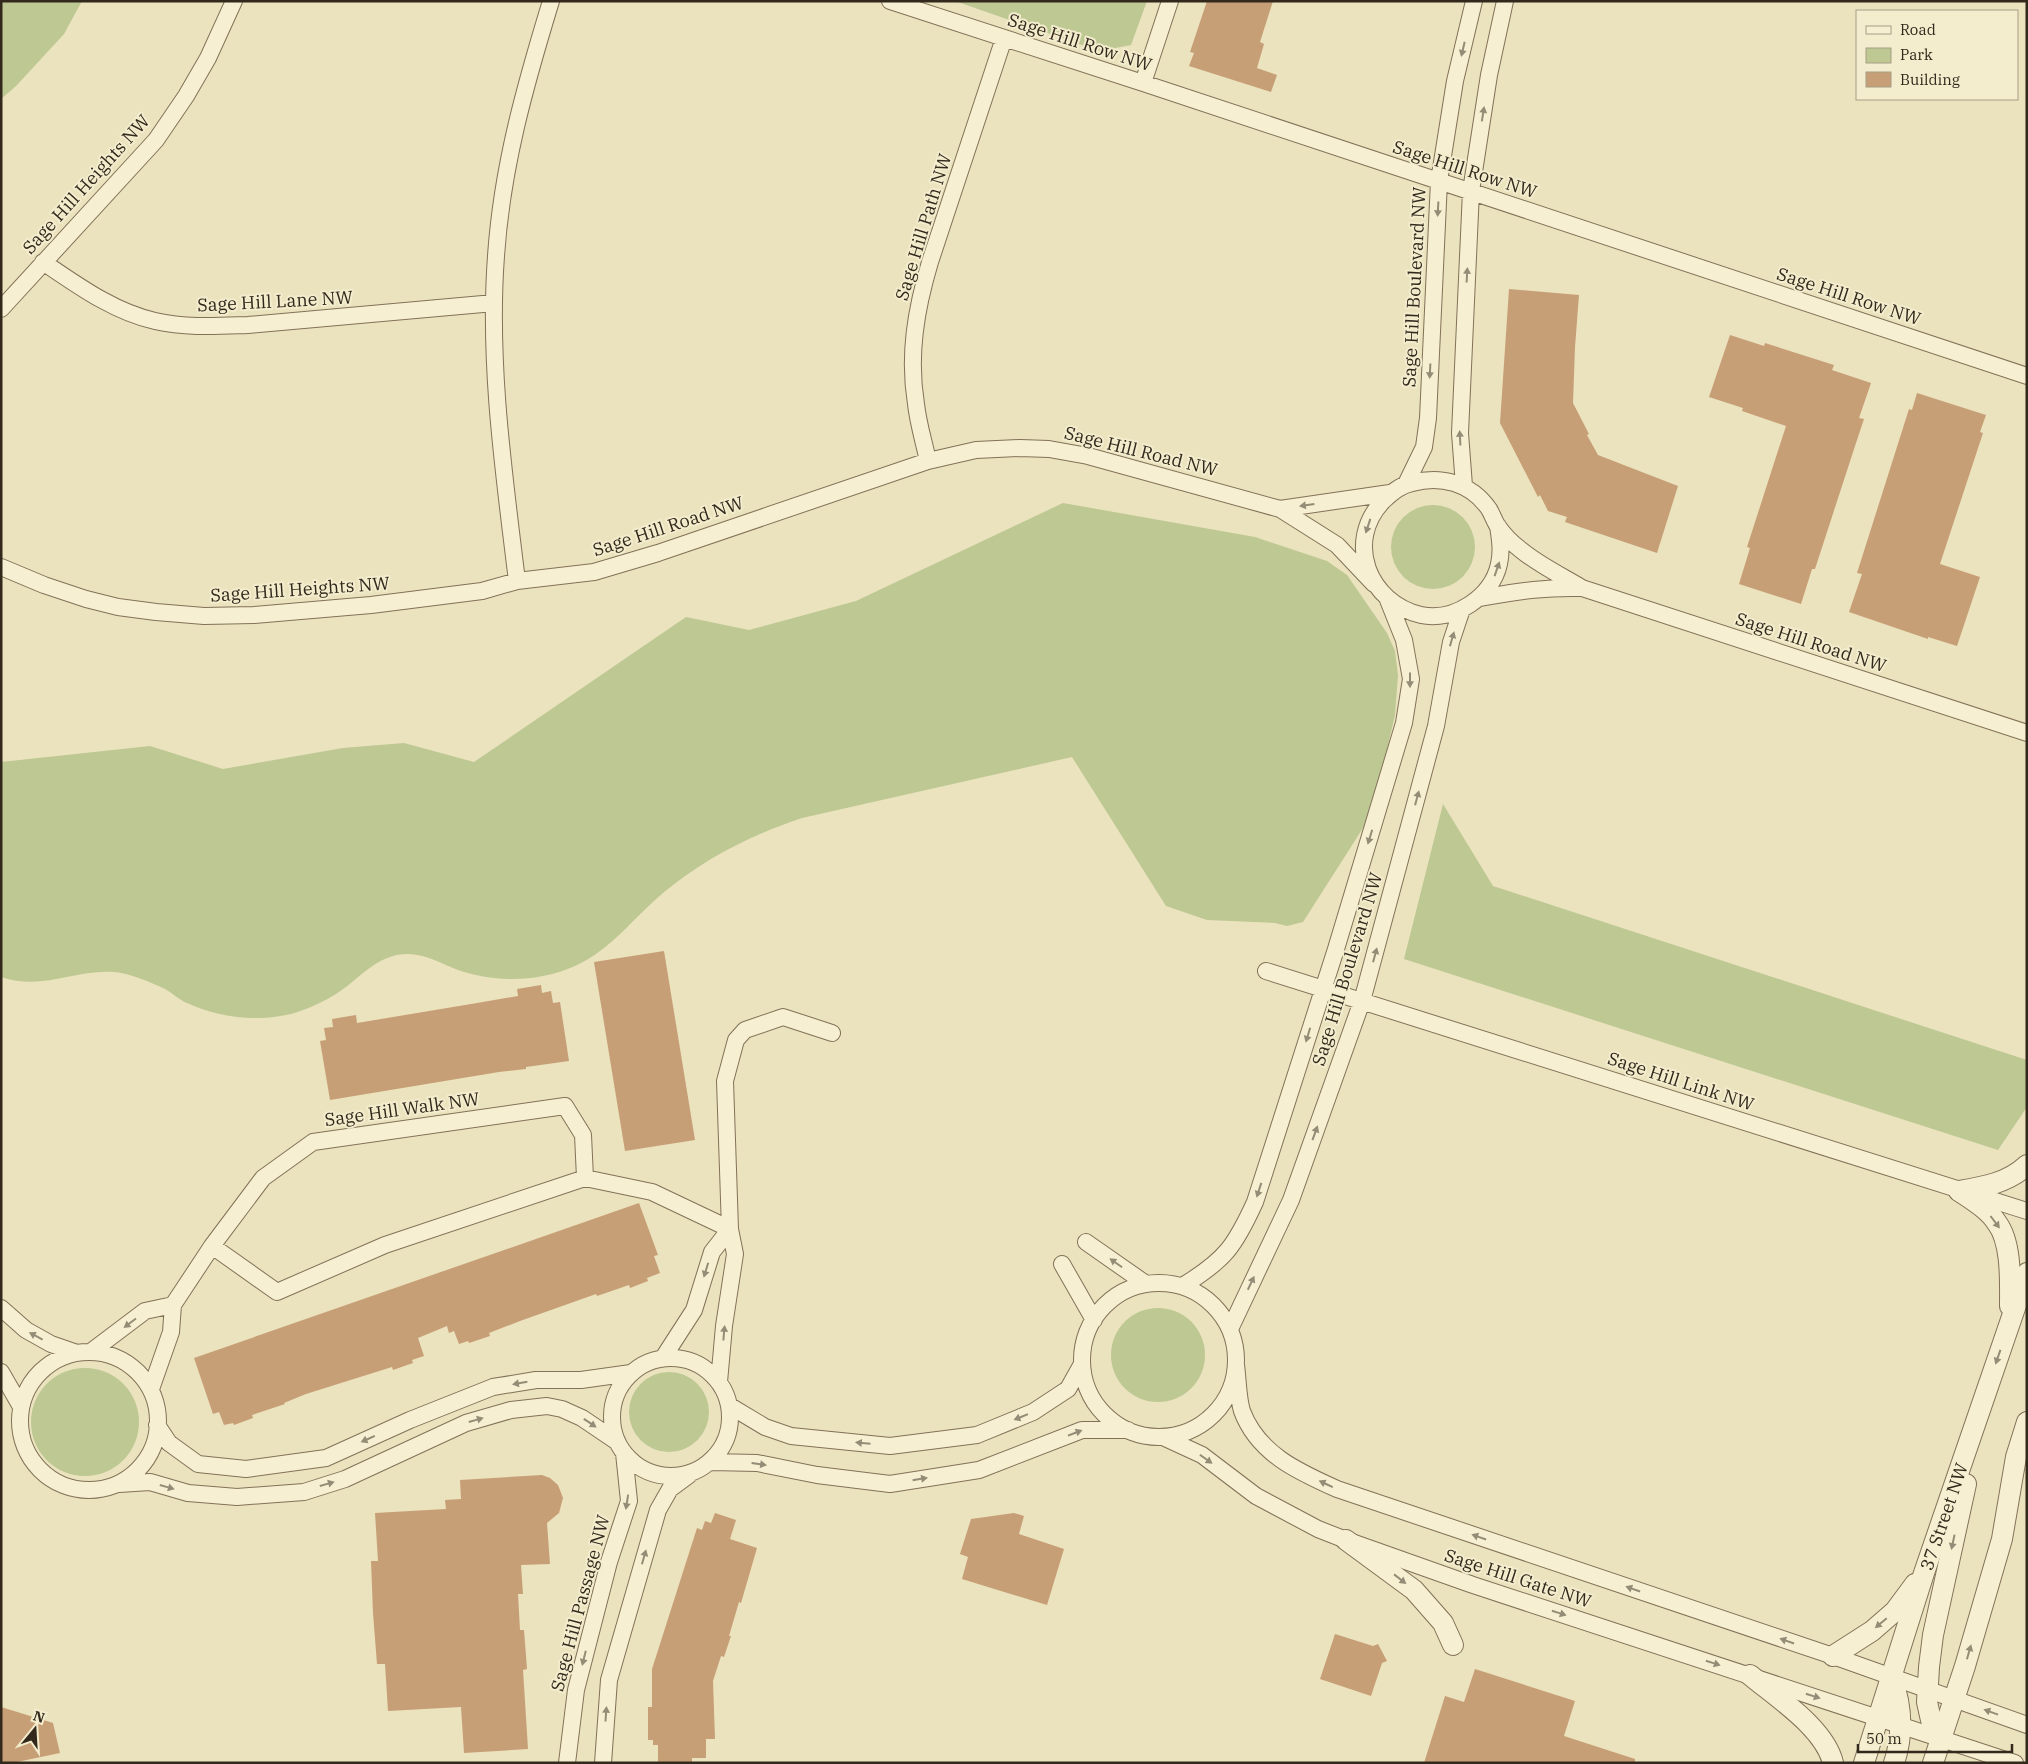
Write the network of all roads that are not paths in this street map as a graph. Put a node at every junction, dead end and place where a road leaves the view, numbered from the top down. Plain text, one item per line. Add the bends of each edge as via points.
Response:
1 (234, 1) edge
2 (551, 1) edge
3 (890, 1) edge
4 (1170, 1) edge
5 (1474, 1) edge
6 (1505, 1) edge
7 (1004, 38) junction
8 (1143, 83) junction
9 (1439, 181) junction
10 (1471, 192) junction
11 (43, 262) junction
12 (494, 303) junction
13 (1, 309) edge
14 (2027, 376) edge
15 (928, 461) junction
16 (1406, 484) junction
17 (1464, 486) junction
18 (1390, 493) junction
19 (1280, 509) junction
20 (1498, 526) junction
21 (1, 567) edge
22 (517, 581) junction
23 (1374, 584) junction
24 (1582, 588) junction
25 (1479, 598) junction
26 (1388, 600) junction
27 (1462, 609) junction
28 (2027, 733) edge
29 (1266, 971) dead end
30 (1323, 989) junction
31 (1362, 1001) junction
32 (832, 1033) dead end
33 (2027, 1165) edge
34 (586, 1178) junction
35 (1959, 1191) junction
36 (2027, 1211) edge
37 (730, 1229) junction
38 (1086, 1242) dead end
39 (212, 1246) junction
40 (1062, 1264) dead end
41 (2027, 1273) edge
42 (1146, 1284) junction
43 (1184, 1286) junction
44 (173, 1304) junction
45 (1, 1308) edge
46 (1094, 1320) junction
47 (2010, 1321) junction
48 (1231, 1327) junction
49 (84, 1352) junction
50 (663, 1358) junction
51 (1082, 1364) junction
52 (1236, 1365) junction
53 (1, 1372) edge
54 (631, 1373) junction
55 (719, 1382) junction
56 (150, 1389) junction
57 (1986, 1392) junction
58 (20, 1405) junction
59 (730, 1406) junction
60 (2027, 1422) edge
61 (158, 1425) junction
62 (1128, 1430) junction
63 (1163, 1437) junction
64 (620, 1447) junction
65 (711, 1462) junction
66 (2027, 1472) edge
67 (690, 1474) junction
68 (118, 1484) junction
69 (2002, 1539) junction
70 (1346, 1540) junction
71 (1924, 1573) junction
72 (1452, 1645) dead end
73 (1833, 1656) junction
74 (1750, 1675) junction
75 (1892, 1676) junction
76 (1928, 1689) junction
77 (1954, 1699) junction
78 (1878, 1718) junction
79 (1901, 1725) junction
80 (2027, 1725) edge
81 (1941, 1739) junction
82 (567, 1763) edge
83 (603, 1763) edge
84 (1833, 1763) edge
85 (1864, 1763) edge
86 (1894, 1763) edge
87 (1933, 1763) edge
88 (2015, 1763) edge

1 - 11 street, Sage Hill Heights NW via 208,58 156,140
2 - 12 street via 513,132 503,188
3 - 7 street, Sage Hill Row NW
4 - 8 street
5 -> 9 street, Sage Hill Boulevard NW via 1455,81
10 -> 6 street via 1489,75
7 - 8 street, Sage Hill Row NW
7 - 15 street, Sage Hill Path NW via 930,262 916,322 913,373
8 - 9 street, Sage Hill Row NW
9 - 10 street, Sage Hill Row NW
9 -> 16 street, Sage Hill Boulevard NW via 1428,418 1424,447
10 - 14 street, Sage Hill Row NW
17 -> 10 street via 1460,433
11 - 12 street, Sage Hill Lane NW via 125,311 154,321 181,325 248,325
11 - 13 street, Sage Hill Heights NW
12 - 22 street via 496,380
15 - 19 street, Sage Hill Road NW via 992,448 1049,449 1088,456
15 - 22 street, Sage Hill Road NW via 594,572
16 - 17 street via 1442,480
16 - 18 street
17 - 20 street via 1489,509
18 -> 19 street, Sage Hill Road NW
18 -> 23 street via 1376,508 1367,526 1366,566
19 - 23 street, Sage Hill Road NW via 1337,545
20 - 24 street, Sage Hill Road NW via 1521,550
25 -> 20 street via 1499,565
21 - 22 street, Sage Hill Heights NW via 86,599 156,612 204,616 254,616 371,604 482,591
23 - 26 street
24 - 25 street, Sage Hill Road NW via 1528,589
24 - 28 street, Sage Hill Road NW
25 - 27 street
26 - 27 street via 1405,610 1424,615 1444,615
26 -> 30 street, Sage Hill Boulevard NW via 1404,640 1411,679 1404,723
31 -> 27 street, Sage Hill Boulevard NW via 1436,726 1451,642
29 - 30 street, Sage Hill Link NW
30 - 31 street, Sage Hill Link NW
30 -> 43 street, Sage Hill Boulevard NW via 1255,1202 1242,1232 1227,1253 1204,1274
31 - 35 street, Sage Hill Link NW
48 -> 31 street, Sage Hill Boulevard NW via 1291,1200
32 - 37 street via 783,1017 745,1030 736,1040 725,1081
33 - 35 street via 1991,1186
34 - 37 street via 652,1192
34 - 39 street via 385,1244 277,1292
34 - 39 street, Sage Hill Walk NW via 583,1135 565,1106 313,1142 262,1178
35 - 36 street, Sage Hill Link NW
35 -> 47 street via 1984,1209 2003,1235 2010,1268
37 -> 50 street via 712,1252 694,1310
55 -> 37 street via 735,1254
42 -> 38 street
39 - 44 street, Sage Hill Walk NW
40 - 46 street
41 - 47 street, 37 Street NW
42 - 43 street
42 - 46 street via 1116,1296
43 - 48 street via 1212,1303
44 -> 49 street via 146,1311
44 - 56 street, Sage Hill Walk NW via 171,1332
49 -> 45 street via 51,1344 26,1330
46 - 51 street via 1085,1341
47 -> 57 street, 37 Street NW
48 - 52 street
49 - 56 street via 115,1357 136,1370
49 - 58 street via 68,1354 46,1365 30,1383
50 - 54 street via 646,1363
50 - 55 street via 695,1362
51 -> 59 street via 1068,1389 1033,1412 977,1435 890,1446 791,1436 765,1427
51 - 62 street via 1086,1385 1096,1403 1110,1419
52 - 63 street via 1232,1387 1221,1407 1205,1422 1185,1432
73 -> 52 street, Sage Hill Gate NW via 1337,1489 1299,1472 1276,1457 1256,1436 1242,1410
53 - 58 street
54 -> 61 street via 580,1380 536,1380 492,1387 326,1458 246,1470 198,1464 169,1443
54 - 64 street via 613,1404 612,1423
55 - 59 street
56 - 61 street via 158,1412
57 - 71 street, 37 Street NW
57 -> 76 street via 1933,1635
58 - 68 street via 19,1430 25,1450 38,1468 55,1482 76,1490 98,1490
59 - 65 street via 728,1437
60 - 69 street via 2016,1457
61 - 68 street via 150,1454 136,1472
62 - 63 street
65 -> 62 street via 756,1463 816,1475 890,1484 979,1470 1082,1430
63 -> 70 street, Sage Hill Gate NW via 1202,1456 1256,1496
64 - 67 street via 634,1464 647,1472 676,1477
68 -> 64 street via 150,1482 188,1493 237,1497 304,1492 345,1479 466,1423 511,1410 547,1406 582,1418
64 -> 82 street, Sage Hill Passage NW via 628,1501 576,1690
65 - 67 street
66 - 69 street
83 -> 67 street via 609,1680 658,1510 670,1489
77 -> 69 street
70 -> 72 street via 1414,1590 1443,1623
70 -> 74 street, Sage Hill Gate NW via 1472,1585
71 -> 73 street via 1895,1611 1872,1631
71 - 75 street, 37 Street NW
73 - 75 street, Sage Hill Gate NW
74 -> 78 street, Sage Hill Gate NW
74 - 84 street via 1812,1729 1825,1743
75 - 76 street, Sage Hill Gate NW
75 - 78 street, 37 Street NW
75 - 79 street via 1898,1694
76 - 77 street, Sage Hill Gate NW
76 - 81 street via 1926,1702
80 -> 77 street, Sage Hill Gate NW
77 - 81 street
78 - 79 street, Sage Hill Gate NW
78 - 85 street, 37 Street NW
79 - 81 street, Sage Hill Gate NW
79 - 86 street
81 - 87 street
81 - 88 street, Sage Hill Gate NW

